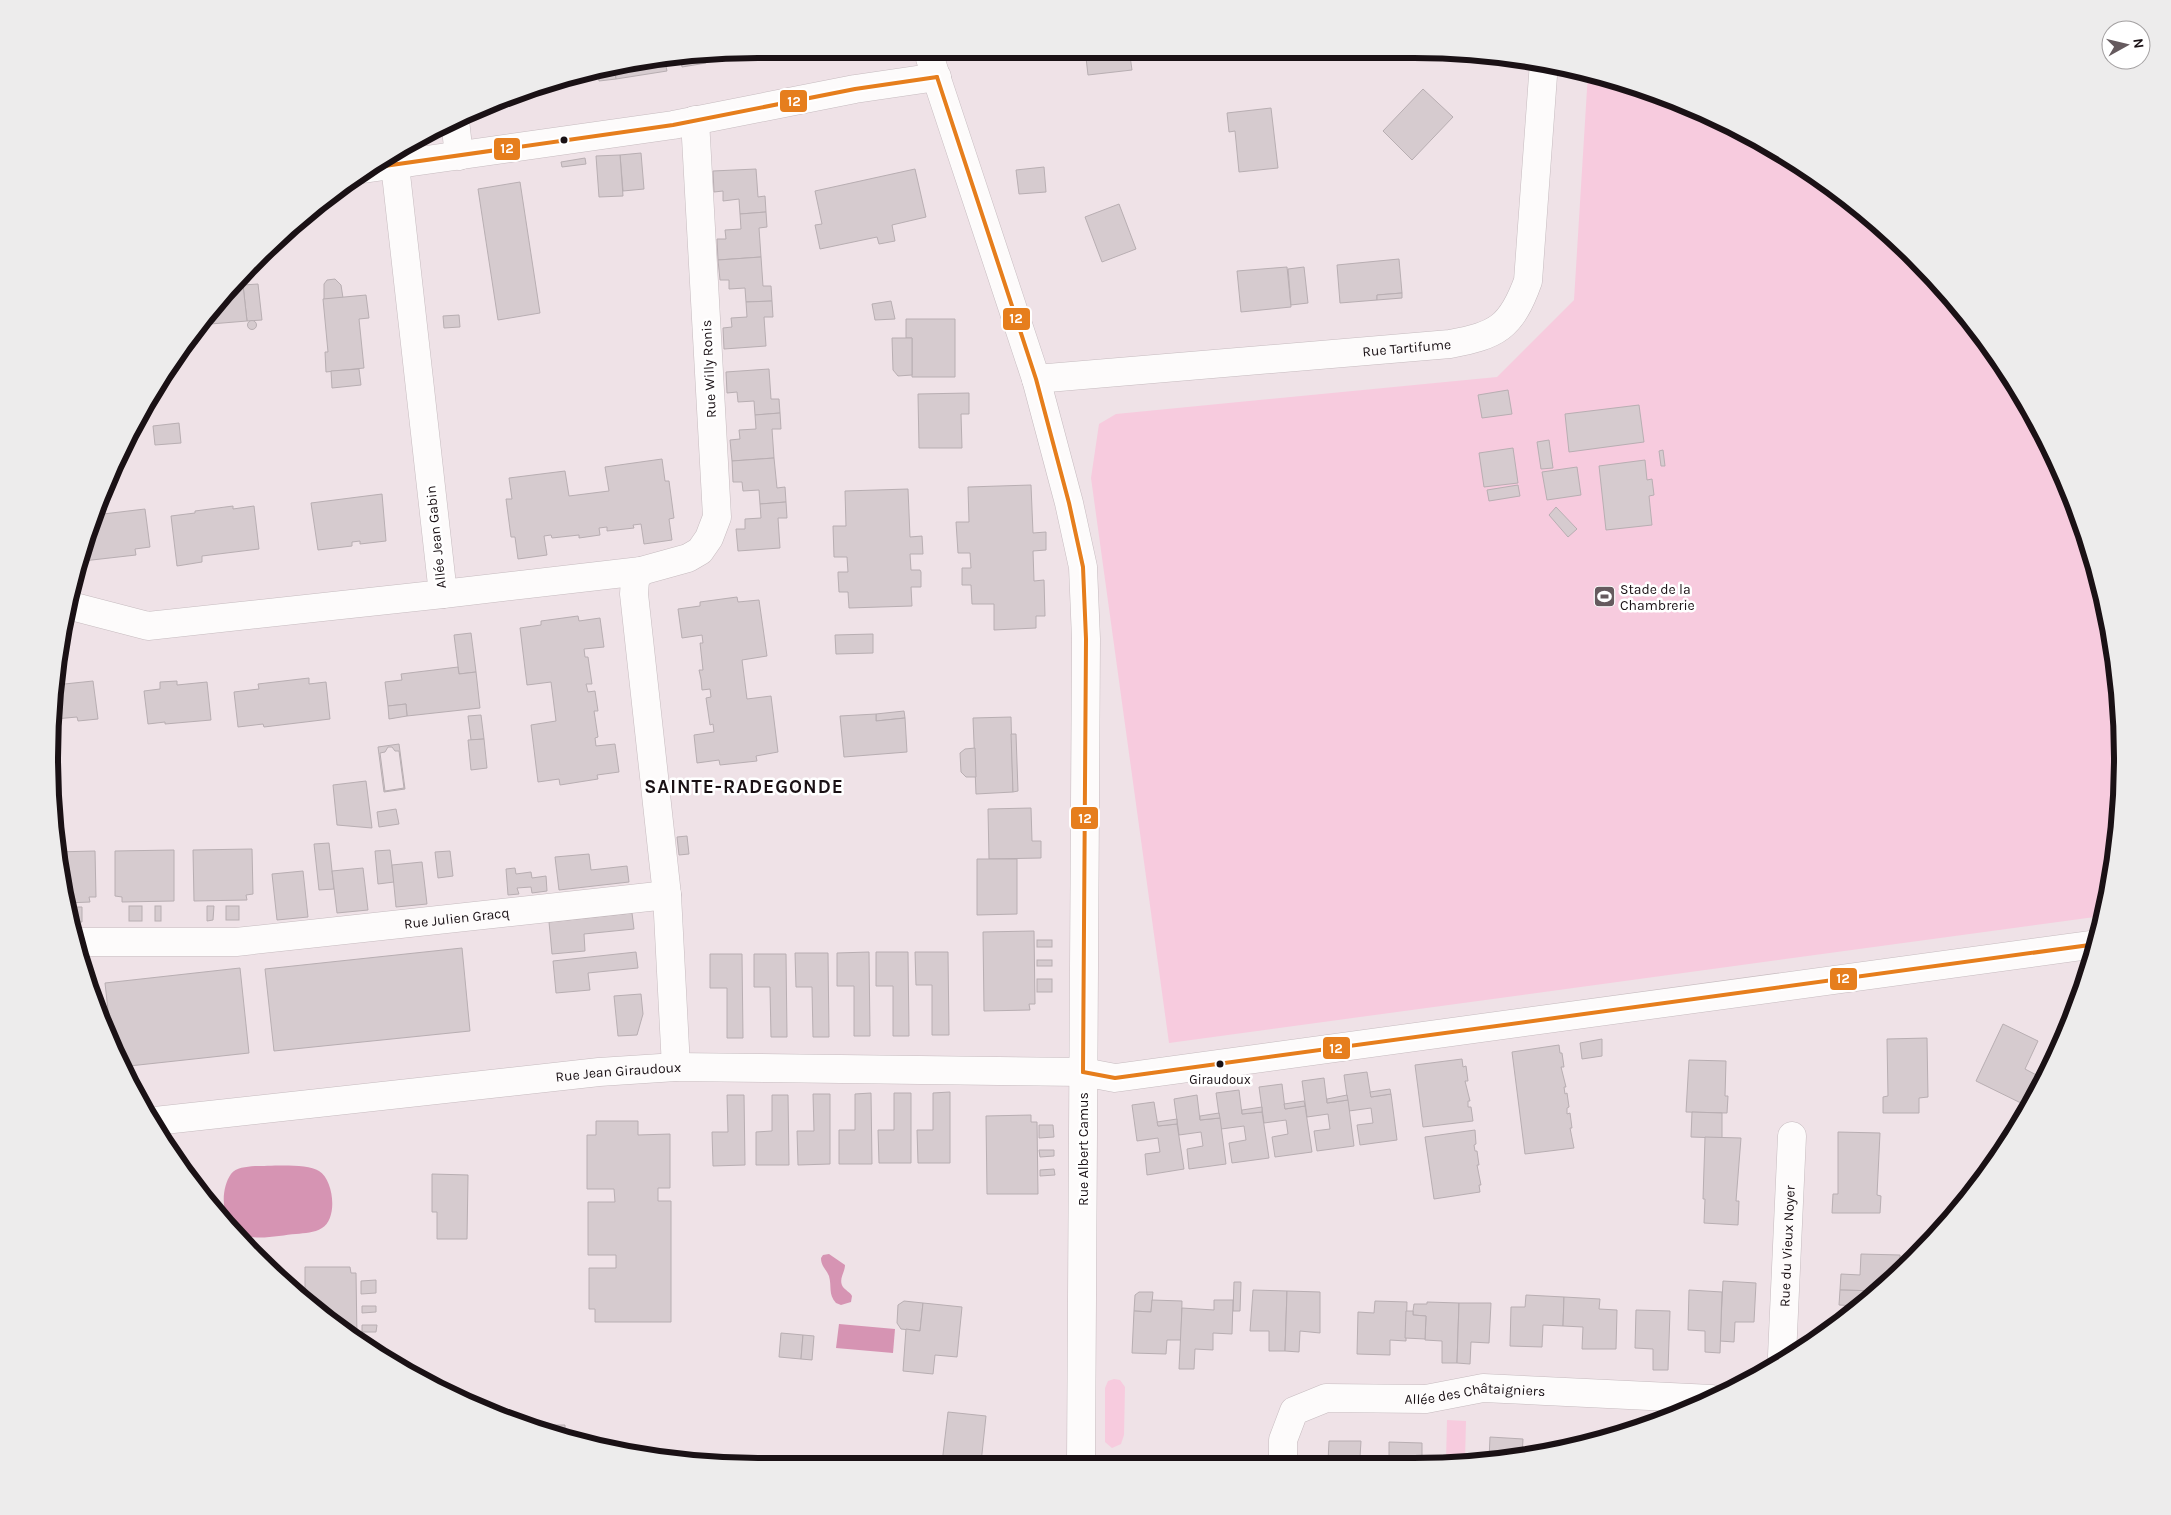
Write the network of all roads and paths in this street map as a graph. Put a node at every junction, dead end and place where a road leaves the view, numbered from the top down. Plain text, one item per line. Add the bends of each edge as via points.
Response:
1 (930, 58) edge
2 (1543, 70) edge
3 (937, 76) junction
4 (695, 120) junction
5 (456, 127) edge
6 (458, 156) junction
7 (395, 165) junction
8 (382, 167) edge
9 (1036, 379) junction
10 (641, 571) junction
11 (443, 594) junction
12 (74, 607) edge
13 (667, 894) junction
14 (82, 942) edge
15 (2088, 945) edge
16 (676, 1067) junction
17 (1083, 1072) junction
18 (159, 1121) edge
19 (1792, 1136) dead end
20 (1782, 1353) edge
21 (1694, 1398) edge
22 (1081, 1458) edge
23 (1283, 1458) edge

1 - 3 street, Rue Albert Camus
2 - 9 street, Rue Tartifume via 1528,281 1520,304 1505,324 1480,338 1450,344
3 - 4 street
3 - 9 street, Rue Albert Camus
4 - 6 street
4 - 10 street, Rue Willy Ronis via 717,517 700,551 688,558
5 - 6 street
6 - 7 street
7 - 8 street
7 - 11 street, Allée Jean Gabin
9 - 17 street, Rue Albert Camus via 1084,567
10 - 11 street, Rue Willy Ronis
10 - 13 street via 635,580 634,594
11 - 12 street, Allée Jean Gabin via 148,626
13 - 14 street, Rue Julien Gracq via 236,942
13 - 16 street
15 - 17 street, Rue Jean Giraudoux via 1116,1078
16 - 17 street, Rue Jean Giraudoux
16 - 18 street, Rue Jean Giraudoux via 589,1073
17 - 22 street, Rue Albert Camus
19 - 20 street, Rue du Vieux Noyer
21 - 23 street, Allée des Châtaigniers via 1483,1388 1426,1399 1326,1398 1294,1411 1283,1440

